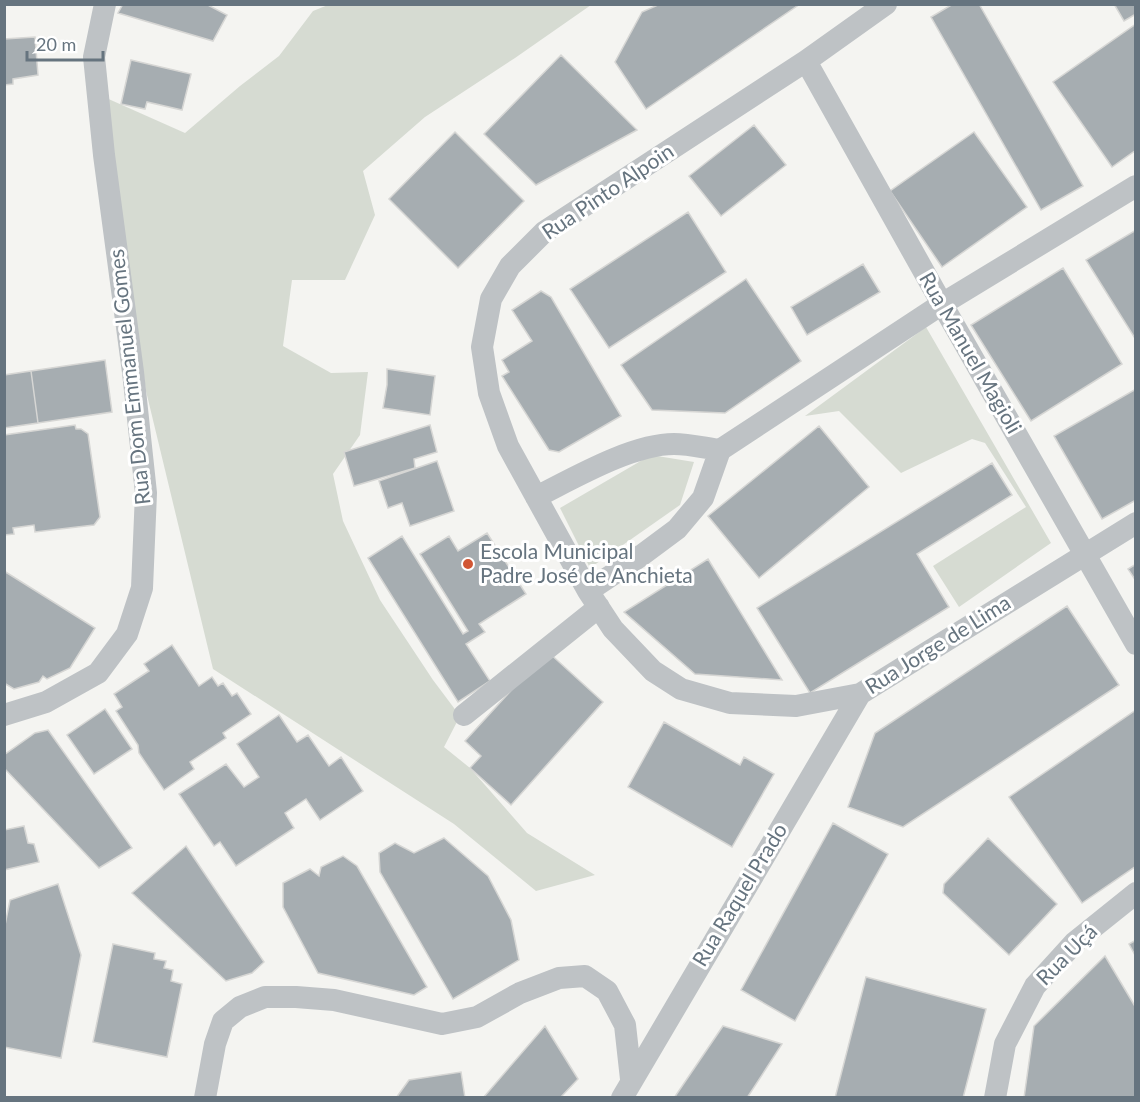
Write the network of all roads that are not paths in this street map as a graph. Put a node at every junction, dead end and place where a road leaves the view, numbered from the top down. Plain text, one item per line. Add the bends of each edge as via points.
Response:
1 (105, 4) edge
2 (886, 4) edge
3 (806, 61) junction
4 (1136, 186) edge
5 (942, 304) junction
6 (720, 450) junction
7 (536, 497) junction
8 (1136, 523) edge
9 (1084, 555) junction
10 (593, 598) junction
11 (1136, 644) edge
12 (860, 694) junction
13 (4, 715) edge
14 (464, 715) dead end
15 (1136, 893) edge
16 (626, 1088) edge
17 (205, 1098) edge
18 (995, 1098) edge

1 - 13 street, Rua Dom Emmanuel Gomes via 94,57 146,493 142,588 127,634 98,673 46,702
2 - 3 street, Rua Pinto Alpoin
3 - 5 street, Rua Manuel Magioli
3 - 7 street, Rua Pinto Alpoin via 544,232 510,266 491,299 482,347 489,393 508,446
4 - 5 street
5 - 6 street
5 - 9 street, Rua Manuel Magioli
6 - 7 street via 673,444 632,452
6 - 10 street via 704,498 677,529
7 - 10 street, Rua Pinto Alpoin
8 - 9 street, Rua Jorge de Lima
9 - 11 street, Rua Manuel Magioli
9 - 12 street, Rua Jorge de Lima
10 - 12 street, Rua Jorge de Lima via 613,629 652,671 681,689 730,703 796,706
10 - 14 street
12 - 16 street, Rua Raquel Prado
15 - 18 street, Rua Uçá via 1075,942 1035,986 1005,1044
16 - 17 street via 625,1024 607,991 585,976 559,978 520,993 477,1017 442,1024 334,1000 265,997 240,1007 223,1022

